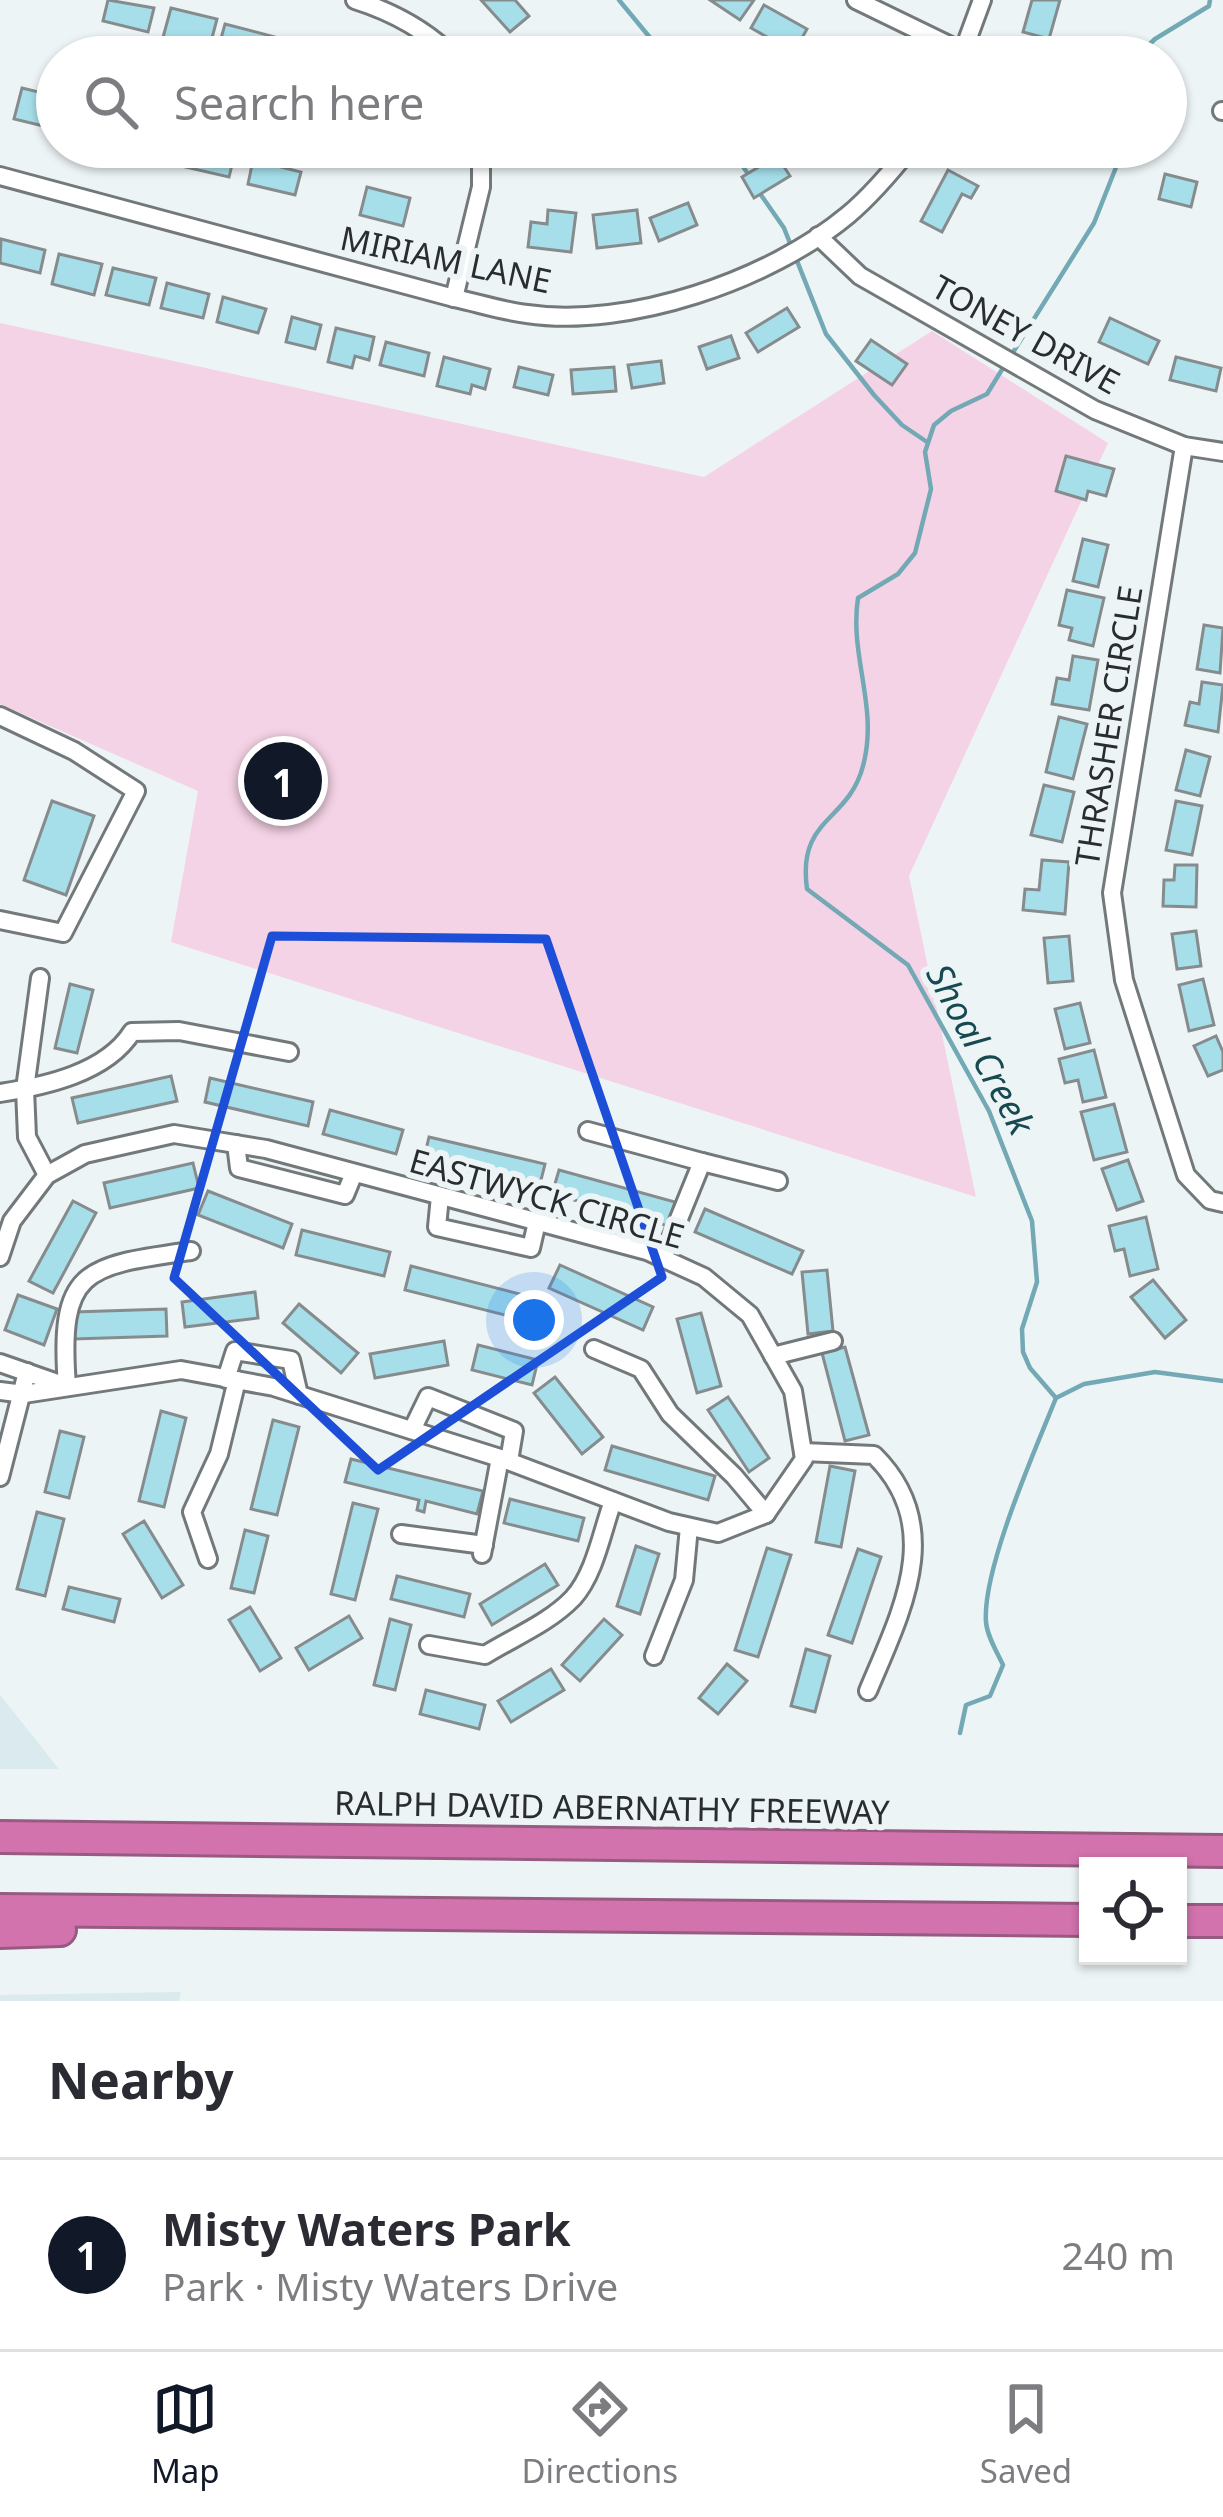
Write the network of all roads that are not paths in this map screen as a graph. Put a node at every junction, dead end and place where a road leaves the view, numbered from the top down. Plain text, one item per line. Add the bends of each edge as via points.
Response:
1 (355, 0) edge
2 (856, 0) edge
3 (982, 0) edge
4 (432, 36) edge
5 (925, 36) edge
6 (969, 36) edge
7 (480, 168) edge
8 (892, 168) edge
9 (0, 176) edge
10 (818, 236) junction
11 (454, 298) junction
12 (1184, 446) junction
13 (1223, 452) edge
14 (0, 716) edge
15 (0, 920) edge
16 (40, 978) dead end
17 (289, 1052) dead end
18 (26, 1089) junction
19 (0, 1094) edge
20 (588, 1131) dead end
21 (702, 1162) junction
22 (47, 1175) junction
23 (778, 1181) dead end
24 (440, 1196) junction
25 (1223, 1202) edge
26 (537, 1222) junction
27 (191, 1251) dead end
28 (0, 1257) edge
29 (663, 1258) junction
30 (833, 1341) dead end
31 (594, 1349) dead end
32 (773, 1356) junction
33 (0, 1363) edge
34 (27, 1372) junction
35 (231, 1380) junction
36 (67, 1386) junction
37 (0, 1391) edge
38 (24, 1394) junction
39 (298, 1395) junction
40 (412, 1430) junction
41 (802, 1451) junction
42 (504, 1460) junction
43 (0, 1478) edge
44 (614, 1501) junction
45 (766, 1514) junction
46 (689, 1527) junction
47 (401, 1534) dead end
48 (208, 1558) dead end
49 (428, 1645) dead end
50 (654, 1656) dead end
51 (868, 1691) dead end
52 (0, 1823) edge
53 (0, 1838) edge
54 (243, 1838) junction
55 (1223, 1851) edge
56 (0, 1910) edge
57 (525, 1918) junction
58 (1079, 1920) edge
59 (1187, 1921) edge
60 (1223, 1921) edge
61 (0, 1932) edge

1 - 4 street
2 - 5 street
3 - 6 street
7 - 11 street
8 - 10 street, MIRIAM LANE
9 - 11 street, MIRIAM LANE
10 - 11 street, MIRIAM LANE via 715,290 636,309 530,315
10 - 12 street, TONEY DRIVE via 860,276 1095,410
12 - 13 street, TONEY DRIVE
12 - 25 street, THRASHER CIRCLE via 1112,893 1124,980 1186,1175 1210,1200
14 - 15 street via 136,791 63,933
16 - 18 street
17 - 18 street via 179,1031 132,1032 92,1067
18 - 19 street
18 - 22 street via 27,1137
20 - 21 street
21 - 23 street
21 - 29 street
22 - 24 street, EASTWYCK CIRCLE via 85,1154 174,1134 236,1144 238,1168 345,1195 354,1173
22 - 28 street via 12,1221
24 - 26 street, EASTWYCK CIRCLE
24 - 26 street via 437,1227 530,1248
26 - 29 street, EASTWYCK CIRCLE
27 - 36 street via 115,1262 88,1275 68,1309
29 - 32 street, EASTWYCK CIRCLE via 704,1277 750,1315
30 - 32 street
31 - 45 street via 641,1369 670,1414
32 - 41 street, EASTWYCK CIRCLE via 793,1390
33 - 34 street
34 - 36 street
34 - 38 street
35 - 36 street via 181,1370
35 - 39 street
35 - 39 street via 235,1351 291,1360
35 - 48 street via 219,1454 192,1512
36 - 38 street
37 - 38 street
38 - 43 street
39 - 40 street
40 - 42 street
40 - 42 street via 428,1397 514,1431
41 - 45 street
41 - 51 street via 874,1455 897,1478 914,1536 910,1589
42 - 44 street
42 - 47 street via 483,1550
44 - 46 street
44 - 49 street via 576,1595 550,1617 485,1655
45 - 46 street via 718,1533
46 - 50 street via 684,1580
52 - 54 highway
53 - 54 highway, RALPH DAVID ABERNATHY FREEWAY
54 - 55 highway, RALPH DAVID ABERNATHY FREEWAY
56 - 57 highway
57 - 58 highway
57 - 61 highway
59 - 60 highway

